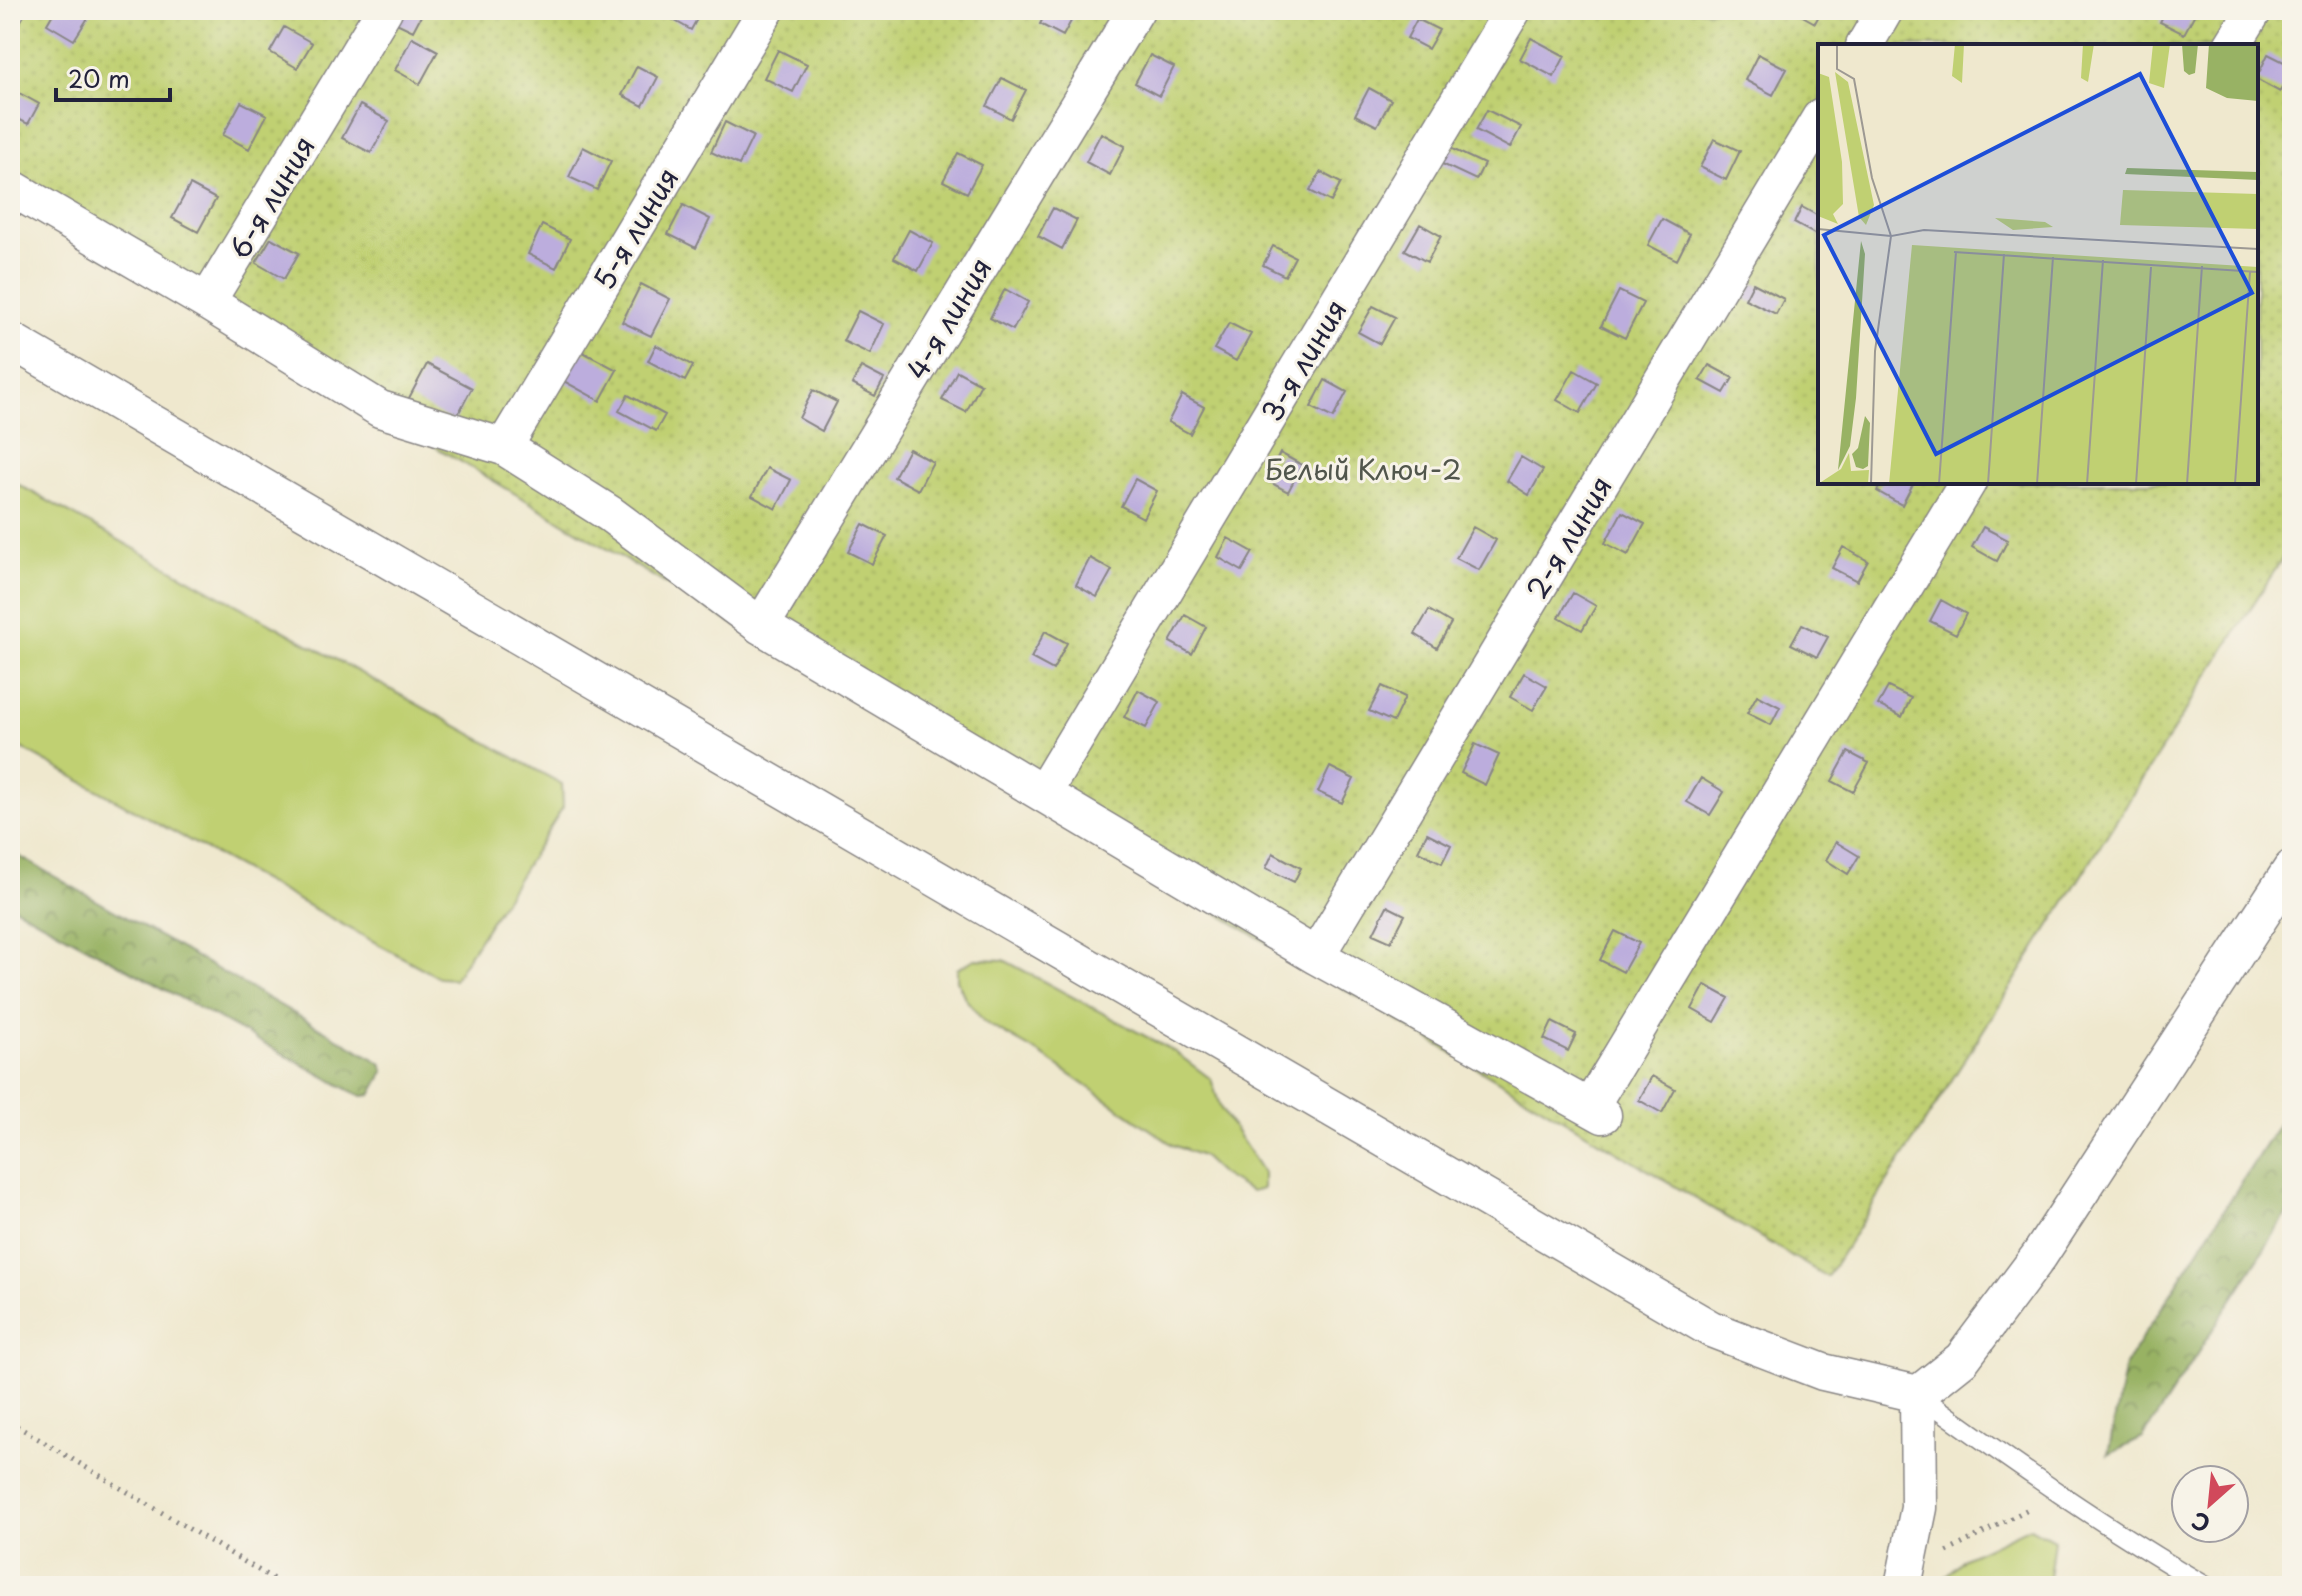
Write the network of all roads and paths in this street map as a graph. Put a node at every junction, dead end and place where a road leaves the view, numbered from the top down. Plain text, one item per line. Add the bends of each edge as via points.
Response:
1 (16, 10) edge
2 (384, 10) edge
3 (766, 10) edge
4 (1136, 10) edge
5 (1513, 10) edge
6 (1885, 10) edge
7 (2254, 10) edge
8 (10, 21) edge
9 (1865, 44) edge
10 (2233, 44) edge
11 (1818, 121) edge
12 (10, 187) edge
13 (207, 302) junction
14 (10, 340) edge
15 (504, 447) junction
16 (1967, 484) edge
17 (761, 626) junction
18 (1043, 793) junction
19 (2292, 868) edge
20 (1316, 956) junction
21 (1918, 1394) junction
22 (10, 1422) edge
23 (2058, 1494) junction
24 (1945, 1553) dead end
25 (285, 1586) edge
26 (1903, 1586) edge
27 (2206, 1586) edge

1 - 8 lane
2 - 13 street, 6-я линия
3 - 15 street, 5-я линия
4 - 17 street, 4-я линия
5 - 18 street, 3-я линия
6 - 9 street
7 - 10 street
11 - 20 street, 2-я линия
12 - 13 street
13 - 15 street via 380,409
14 - 21 street via 1711,1329 1823,1372
15 - 17 street via 610,514
16 - 20 street via 1597,1111
17 - 18 street
18 - 20 street
19 - 21 street via 2039,1256 1962,1359
21 - 23 lane
21 - 26 street via 1919,1508
22 - 25 path
23 - 24 path
23 - 27 lane

